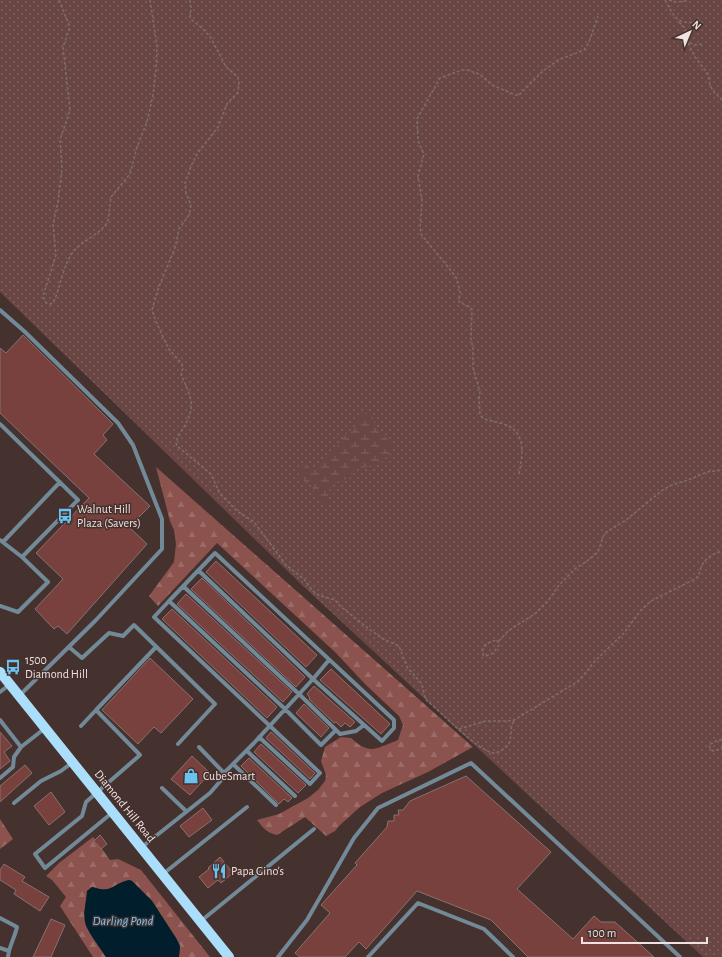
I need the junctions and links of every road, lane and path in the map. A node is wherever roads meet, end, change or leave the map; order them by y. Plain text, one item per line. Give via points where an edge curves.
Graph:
1 (60, 0) edge
2 (150, 0) edge
3 (190, 0) edge
4 (665, 0) edge
5 (669, 0) edge
6 (687, 1) edge
7 (598, 16) dead end
8 (678, 20) junction
9 (700, 20) dead end
10 (688, 43) junction
11 (702, 44) dead end
12 (722, 100) edge
13 (0, 310) edge
14 (0, 424) edge
15 (722, 470) edge
16 (519, 474) dead end
17 (60, 482) junction
18 (1, 541) edge
19 (722, 551) edge
20 (22, 557) junction
21 (199, 571) junction
22 (183, 586) junction
23 (169, 601) junction
24 (0, 606) edge
25 (499, 642) junction
26 (69, 647) junction
27 (156, 647) junction
28 (329, 660) junction
29 (0, 672) edge
30 (313, 679) junction
31 (10, 684) junction
32 (0, 692) edge
33 (300, 694) junction
34 (20, 696) junction
35 (285, 709) junction
36 (96, 710) junction
37 (0, 720) edge
38 (514, 720) junction
39 (364, 724) junction
40 (269, 725) junction
41 (81, 726) dead end
42 (46, 728) junction
43 (459, 729) junction
44 (336, 730) junction
45 (260, 737) junction
46 (722, 740) edge
47 (178, 744) dead end
48 (21, 747) junction
49 (199, 747) dead end
50 (722, 748) edge
51 (246, 751) junction
52 (73, 762) junction
53 (233, 764) junction
54 (224, 773) junction
55 (0, 778) edge
56 (162, 788) dead end
57 (97, 792) junction
58 (295, 796) dead end
59 (14, 803) dead end
60 (276, 805) dead end
61 (247, 807) dead end
62 (113, 812) junction
63 (186, 812) junction
64 (314, 829) dead end
65 (141, 848) junction
66 (162, 874) junction
67 (0, 918) edge
68 (200, 922) junction
69 (0, 948) edge
70 (9, 951) junction
71 (8, 957) edge
72 (229, 957) edge
73 (278, 957) edge
74 (368, 957) edge
75 (514, 957) edge
76 (680, 957) edge

1 - 2 path via 69,26 63,47 71,103 60,140 62,168 53,224 56,255 43,296 46,303 51,304 55,300 68,260 106,224 110,197 130,174 147,122 153,95 157,46
3 - 43 path via 190,17 210,38 226,67 238,77 239,84 238,92 225,108 218,127 192,164 185,183 191,205 189,215 179,229 175,248 152,310 168,348 182,364 181,374 192,406 191,415 176,443 184,453 211,474 220,494 237,511 254,522 286,565 304,579 313,591 335,600 369,629 399,646 406,667 422,684 427,701
4 - 8 path
5 - 6 path
7 - 16 path via 584,50 558,60 518,96 492,85 479,74 467,70 443,76 438,80 417,119 418,141 424,154 418,176 422,201 421,234 456,277 459,285 459,302 472,310 471,339 480,392 480,415 486,420 509,426 518,434 523,449
8 - 9 path via 685,23
8 - 10 path via 684,27
10 - 11 path
10 - 12 path via 708,74 713,91
13 - 26 lane via 118,423 133,445 162,520 162,549
14 - 17 lane
15 - 25 path via 707,472 664,489 626,520 605,533 598,552 576,568 536,613 508,631
17 - 18 lane
17 - 20 lane via 78,500
18 - 20 lane
19 - 38 path via 705,561 695,579 651,601 576,682
20 - 24 lane via 48,582 18,612
21 - 22 lane
21 - 28 lane via 215,553
21 - 30 lane
22 - 23 lane
22 - 33 lane
23 - 35 lane
23 - 40 lane via 154,617
25 - 25 path via 494,653 483,655 485,644 497,640
26 - 27 lane via 82,658 109,633 123,636 134,625
26 - 34 lane
27 - 36 lane
27 - 47 lane via 215,704
28 - 30 lane
28 - 39 lane via 394,720 394,728 382,741
29 - 31 main road, Diamond Hill Road
30 - 33 lane
30 - 39 lane
31 - 32 lane
31 - 34 main road, Diamond Hill Road
33 - 35 lane
33 - 44 lane
34 - 42 main road, Diamond Hill Road
35 - 40 lane
35 - 44 lane via 321,745
36 - 41 lane
36 - 57 lane via 140,755
37 - 48 lane
38 - 43 path via 486,721
38 - 43 path via 510,727 511,738 508,744 495,753 489,752
39 - 44 lane via 356,731 340,734
40 - 45 lane
40 - 45 lane via 320,773 310,784
42 - 48 lane
42 - 52 main road, Diamond Hill Road
45 - 51 lane
46 - 50 path via 710,745 714,751
48 - 55 lane via 14,757 13,767
49 - 54 lane
51 - 53 lane
51 - 58 lane
52 - 57 main road, Diamond Hill Road
52 - 59 lane via 41,781
53 - 54 lane
53 - 60 lane
54 - 63 lane via 223,778 210,793
56 - 63 lane
57 - 62 main road, Diamond Hill Road
57 - 62 lane via 86,802 82,816 35,854 45,868
61 - 66 lane
62 - 65 main road, Diamond Hill Road
63 - 65 lane
64 - 68 lane
65 - 66 main road, Diamond Hill Road
66 - 68 main road, Diamond Hill Road
67 - 70 lane via 17,927
68 - 72 main road, Diamond Hill Road
69 - 70 lane
70 - 71 lane
73 - 76 lane via 307,920 354,838 378,808 471,763
74 - 75 lane via 418,904 484,929

